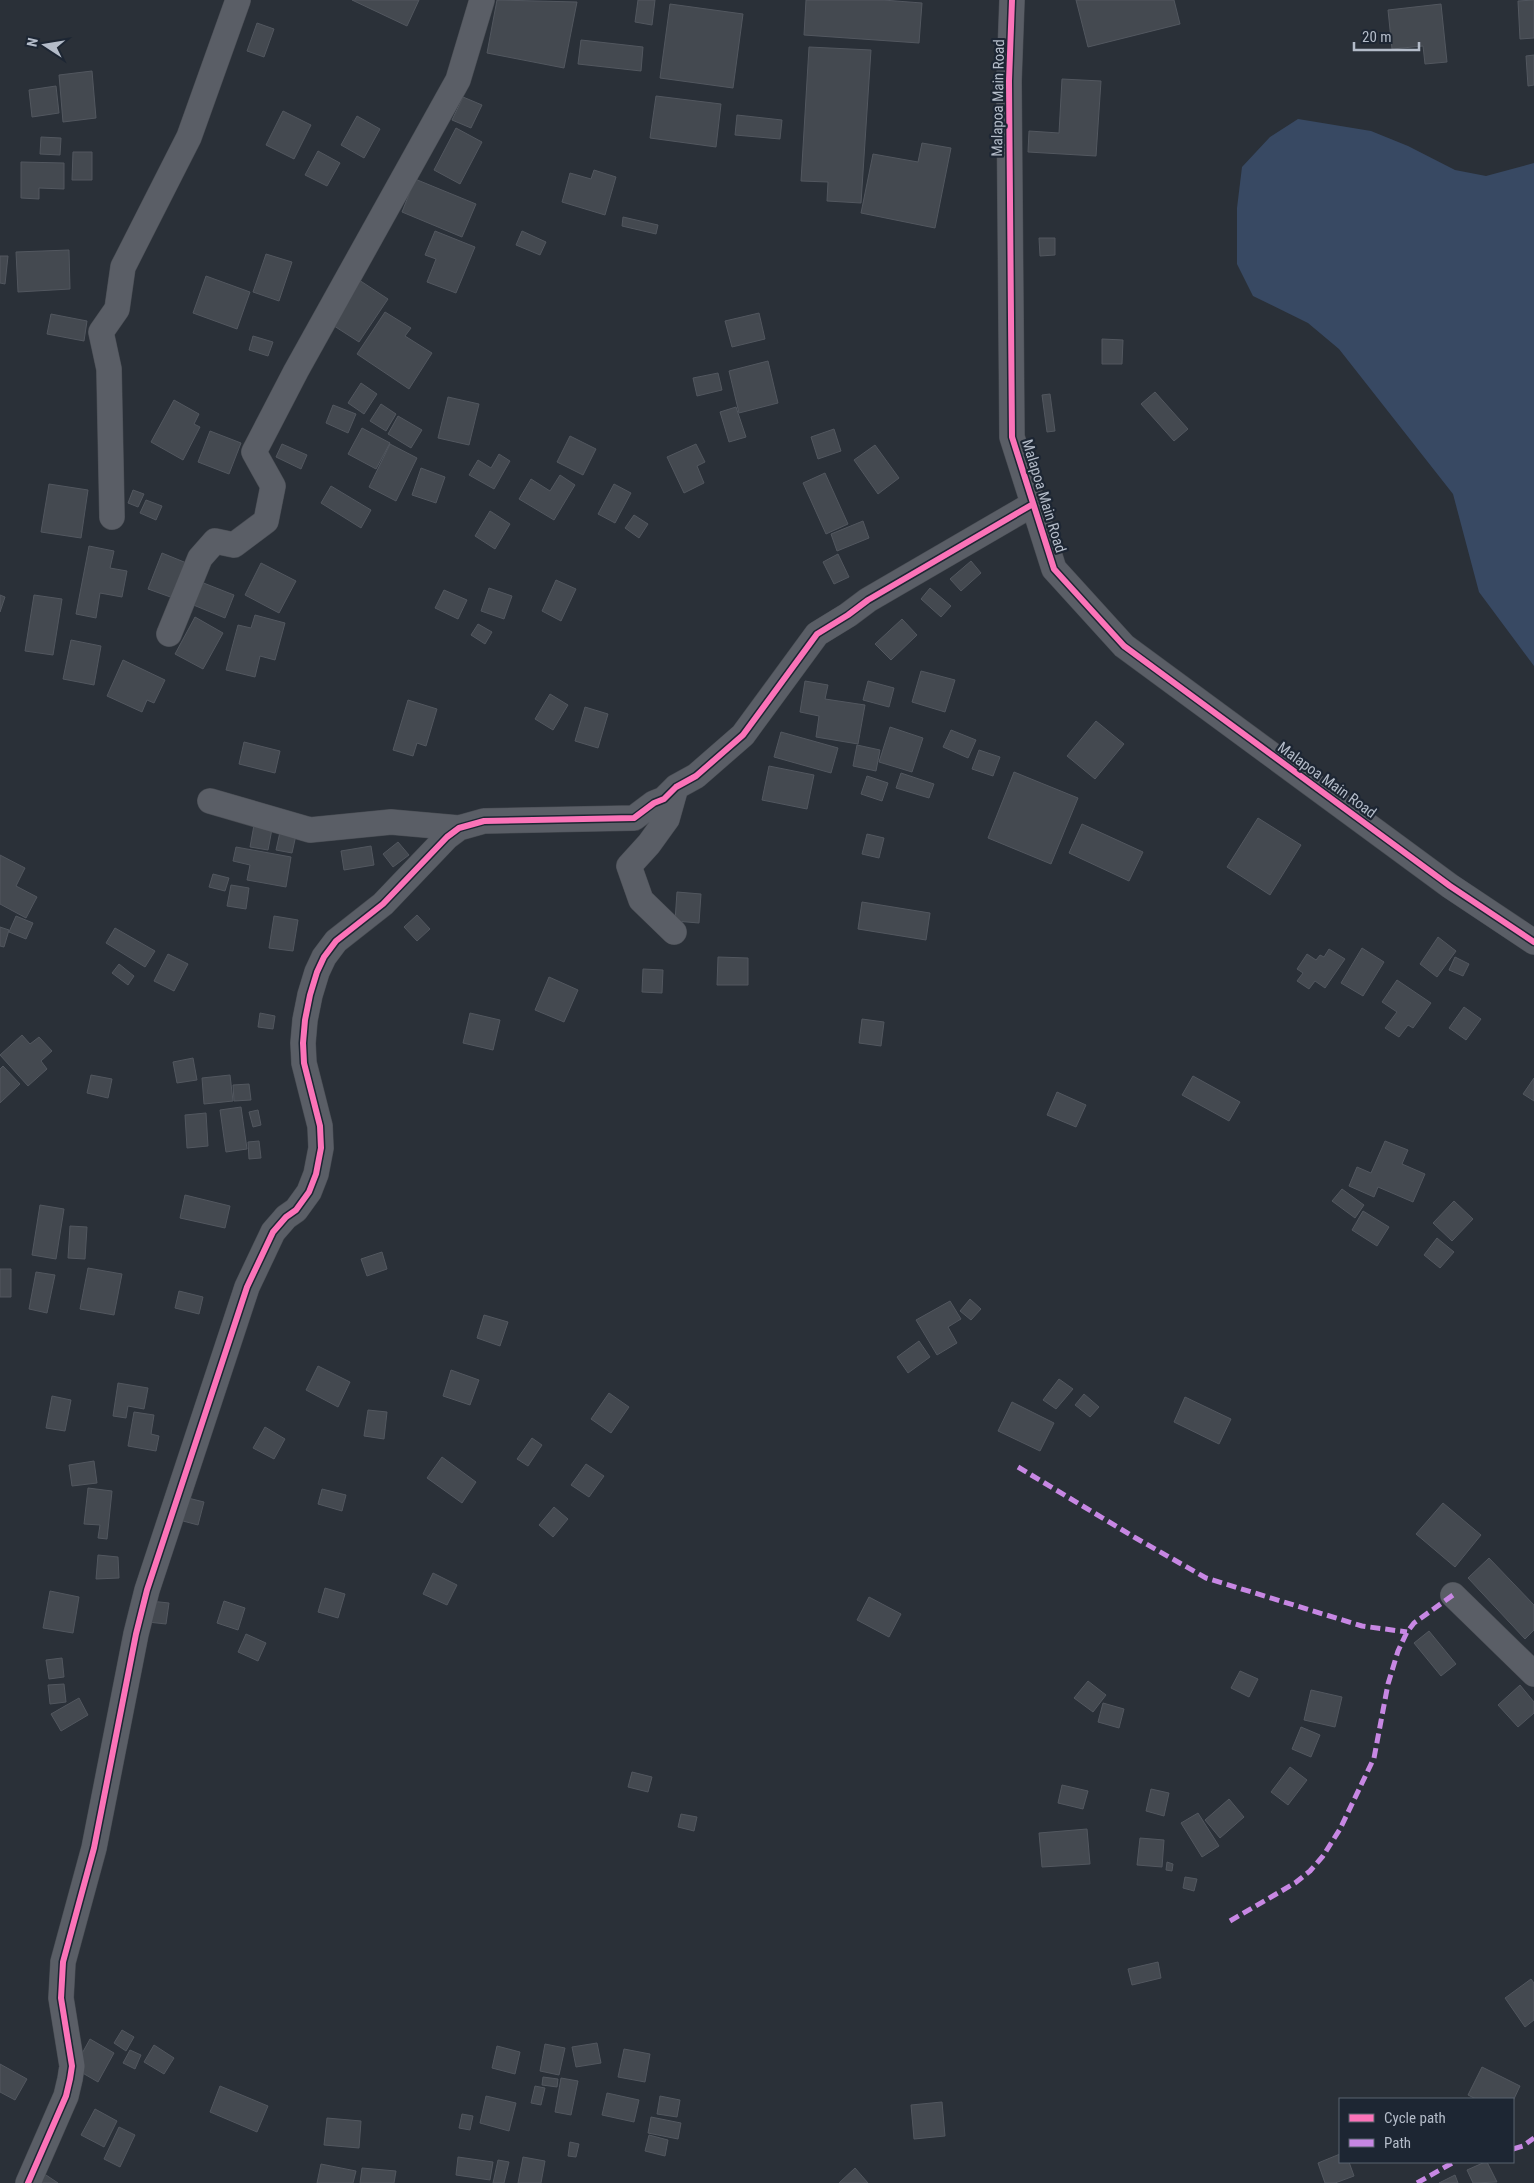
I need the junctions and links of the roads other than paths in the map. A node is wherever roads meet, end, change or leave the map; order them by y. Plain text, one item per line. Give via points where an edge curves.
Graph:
1 (238, 0) edge
2 (482, 0) edge
3 (1012, 0) edge
4 (1033, 504) junction
5 (112, 517) dead end
6 (169, 634) dead end
7 (676, 787) junction
8 (210, 801) dead end
9 (459, 828) junction
10 (674, 932) dead end
11 (1534, 942) edge
12 (1453, 1595) dead end
13 (1534, 1674) edge
14 (28, 2183) edge

1 - 5 street via 189,137 123,267 117,309 101,332 109,369
2 - 6 street via 458,80 254,452 273,486 266,521 234,545 215,541 200,558
3 - 4 street, Malapoa Main Road via 1009,81 1012,437
4 - 7 street via 868,600 817,634 743,735 696,776
4 - 11 street, Malapoa Main Road via 1054,569 1124,646 1450,886
7 - 9 street via 664,799 634,818 484,821
7 - 10 street via 667,818 629,866 641,900
8 - 9 street via 310,830 392,822
9 - 14 street via 383,904 336,941 317,972 304,1020 303,1043 304,1063 320,1126 321,1148 316,1174 309,1192 296,1210 286,1216 273,1232 247,1286 147,1590 94,1848 63,1962 61,1998 72,2066 70,2079 66,2096
12 - 13 street

